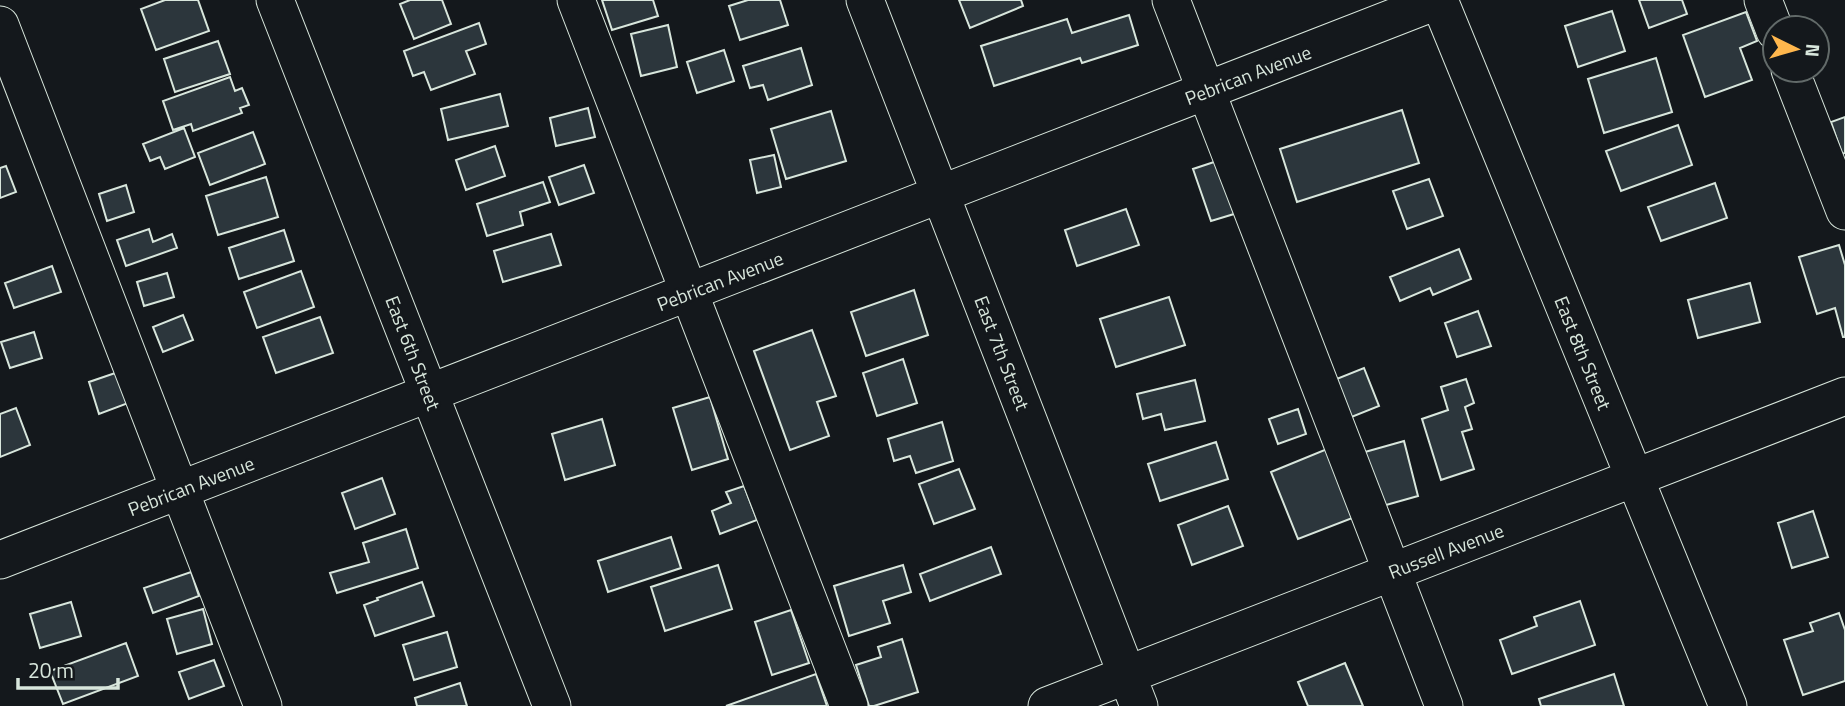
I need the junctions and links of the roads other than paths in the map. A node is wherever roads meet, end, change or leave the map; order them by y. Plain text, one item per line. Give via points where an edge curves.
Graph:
1 (275, 0) edge
2 (576, 0) edge
3 (865, 0) edge
4 (1171, 0) edge
5 (1439, 0) edge
6 (0, 25) edge
7 (1795, 84) edge
8 (1206, 91) junction
9 (941, 194) junction
10 (1845, 211) edge
11 (690, 293) junction
12 (429, 394) junction
13 (1845, 396) edge
14 (1634, 478) junction
15 (180, 490) junction
16 (0, 560) edge
17 (1392, 572) junction
18 (1133, 690) edge
19 (263, 706) edge
20 (552, 706) edge
21 (849, 706) edge
22 (1047, 706) edge
23 (1444, 706) edge
24 (1728, 706) edge

1 - 12 street, East 6th Street
2 - 11 street
3 - 9 street, East 7th Street
4 - 8 street
5 - 8 street, Pebrican Avenue
5 - 14 street, East 8th Street
6 - 15 street
7 - 10 street
8 - 9 street, Pebrican Avenue
8 - 17 street
9 - 11 street, Pebrican Avenue
9 - 18 street, East 7th Street
11 - 12 street, Pebrican Avenue
11 - 21 street
12 - 15 street, Pebrican Avenue
12 - 20 street, East 6th Street
13 - 14 street, Russell Avenue
14 - 17 street, Russell Avenue
14 - 24 street, East 8th Street
15 - 16 street, Pebrican Avenue
15 - 19 street
17 - 18 street, Russell Avenue
17 - 23 street
18 - 22 street, Russell Avenue

